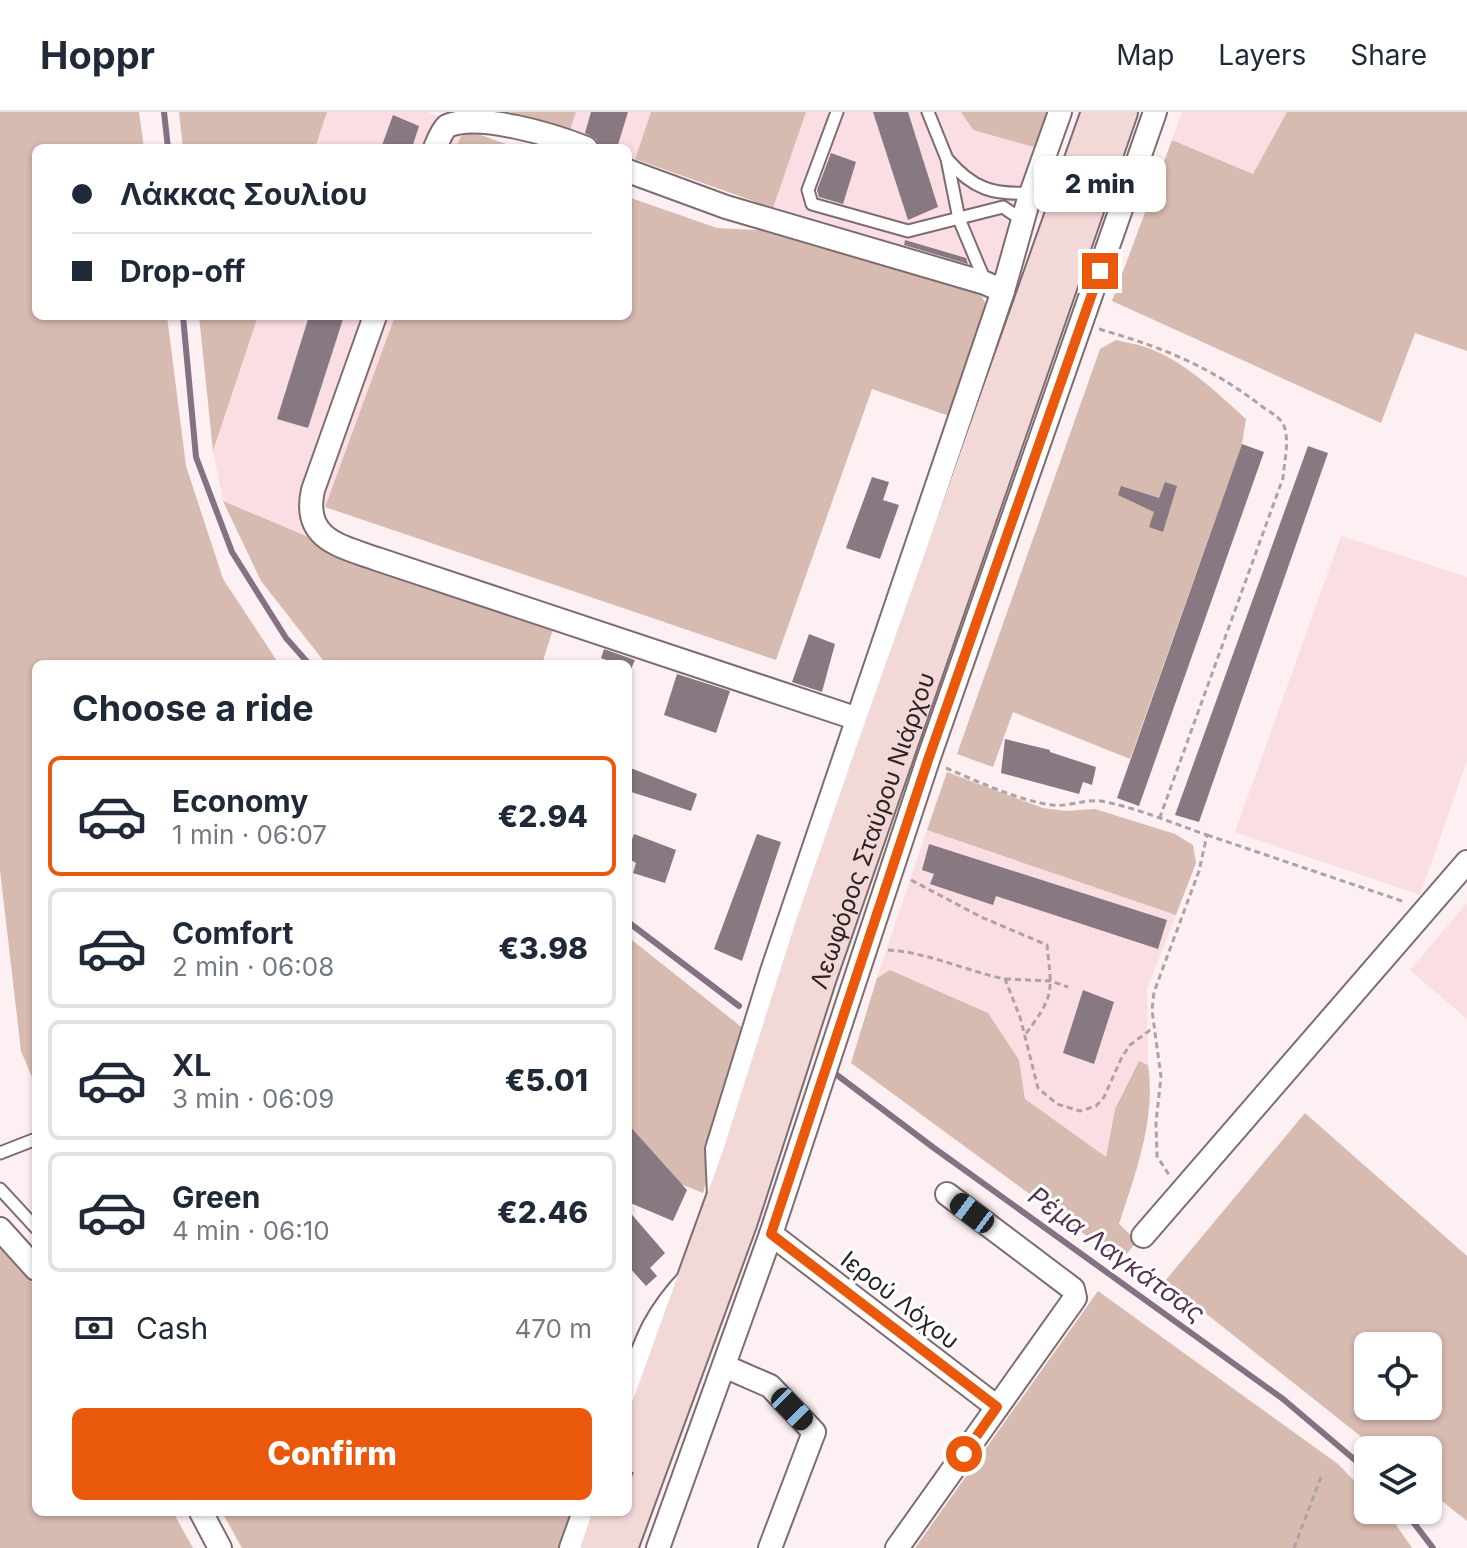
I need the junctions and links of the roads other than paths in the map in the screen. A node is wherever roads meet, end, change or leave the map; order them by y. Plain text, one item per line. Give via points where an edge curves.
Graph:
1 (837, 112) edge
2 (928, 112) edge
3 (1060, 112) edge
4 (1097, 112) edge
5 (1122, 112) edge
6 (1155, 112) edge
7 (437, 144) edge
8 (575, 144) edge
9 (947, 159) junction
10 (632, 173) edge
11 (1031, 193) junction
12 (959, 219) junction
13 (1022, 220) junction
14 (994, 287) junction
15 (374, 320) edge
16 (858, 719) junction
17 (1467, 862) edge
18 (32, 1141) edge
19 (0, 1153) edge
20 (0, 1189) edge
21 (947, 1194) dead end
22 (719, 1209) junction
23 (32, 1224) edge
24 (0, 1229) edge
25 (771, 1234) junction
26 (1143, 1236) dead end
27 (32, 1265) edge
28 (696, 1272) junction
29 (724, 1366) junction
30 (632, 1380) edge
31 (997, 1407) junction
32 (632, 1447) edge
33 (203, 1516) edge
34 (583, 1516) edge
35 (607, 1516) edge
36 (631, 1545) edge
37 (220, 1548) edge
38 (571, 1548) edge
39 (596, 1548) edge
40 (658, 1548) edge
41 (770, 1548) edge
42 (897, 1548) edge

1 - 12 lane via 808,190 812,204 908,231
2 - 9 lane
3 - 11 street
4 - 22 main road, Λεωφόρος Σταύρου Νιάρχου via 809,929
5 - 36 main road, Λεωφόρος Σταύρου Νιάρχου via 821,977
6 - 25 street via 928,760
7 - 8 street via 447,126 479,115
9 - 11 lane via 962,177 990,192
9 - 12 lane
10 - 14 street via 749,215
11 - 13 street
12 - 13 lane via 1003,207
12 - 14 lane
13 - 14 street via 1014,258
14 - 16 street
15 - 16 street via 313,490 311,517 324,536 377,559
16 - 22 street via 717,1149
17 - 26 street
18 - 19 lane
20 - 23 lane
21 - 31 street via 1073,1289 1075,1298
22 - 28 main road, Λεωφόρος Σταύρου Νιάρχου
24 - 27 street
25 - 29 street
25 - 31 street, Ιερού Λόχου
28 - 30 street via 651,1328
28 - 32 main road, Λεωφόρος Σταύρου Νιάρχου
29 - 40 street
29 - 41 street via 770,1386 814,1432
31 - 42 street
33 - 37 street
34 - 38 street
35 - 39 main road

